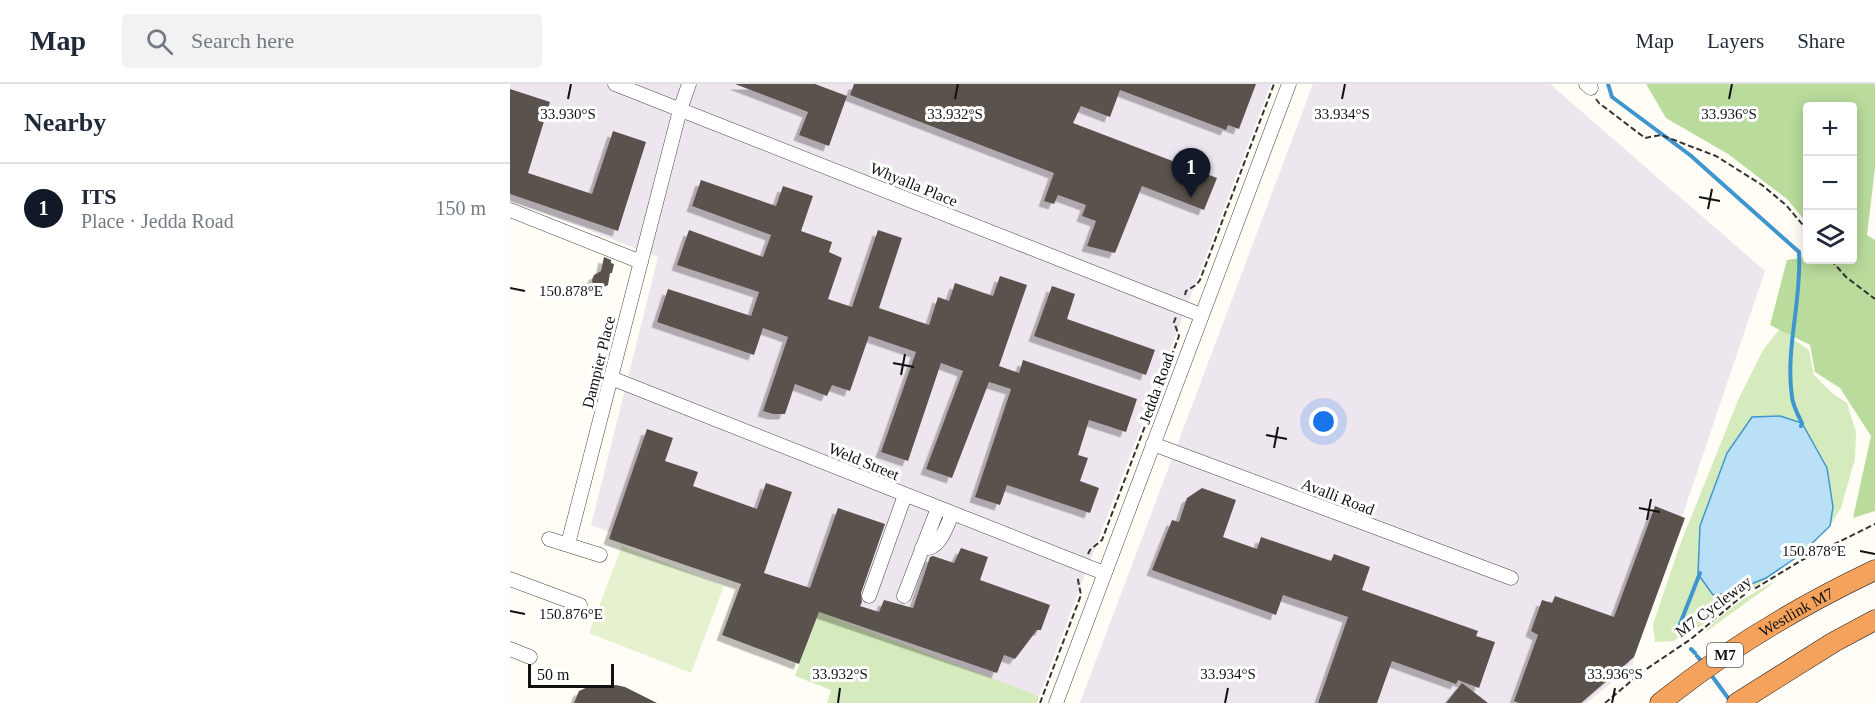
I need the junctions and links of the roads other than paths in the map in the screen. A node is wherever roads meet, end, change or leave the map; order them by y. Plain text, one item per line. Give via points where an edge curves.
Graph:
1 (615, 84) edge
2 (689, 84) edge
3 (1289, 84) edge
4 (680, 110) junction
5 (510, 210) edge
6 (641, 262) junction
7 (1201, 315) junction
8 (611, 378) junction
9 (1153, 444) junction
10 (905, 495) junction
11 (938, 508) junction
12 (952, 514) junction
13 (549, 539) dead end
14 (567, 544) junction
15 (922, 548) junction
16 (600, 555) dead end
17 (1875, 570) edge
18 (1104, 573) junction
19 (1510, 578) dead end
20 (510, 579) edge
21 (869, 596) dead end
22 (904, 596) dead end
23 (580, 605) dead end
24 (1875, 620) edge
25 (510, 649) edge
26 (530, 657) dead end
27 (1665, 699) edge
28 (1056, 703) edge
29 (1737, 703) edge

1 - 4 street, Whyalla Place
2 - 4 street, Dampier Place
3 - 7 street, Jedda Road
4 - 6 street, Dampier Place
4 - 7 street, Whyalla Place
5 - 6 street
6 - 8 street, Dampier Place
7 - 9 street, Jedda Road
8 - 10 street, Weld Street
8 - 14 street, Dampier Place
9 - 18 street, Jedda Road
9 - 19 street, Avalli Road
10 - 11 street, Weld Street
10 - 21 street
11 - 12 street, Weld Street
11 - 15 street
12 - 15 street via 935,546
12 - 18 street, Weld Street
13 - 14 street
14 - 16 street
15 - 22 street
17 - 27 highway, Westlink M7 / M7 via 1784,618
18 - 28 street, Jedda Road
20 - 23 street
24 - 29 highway
25 - 26 street

